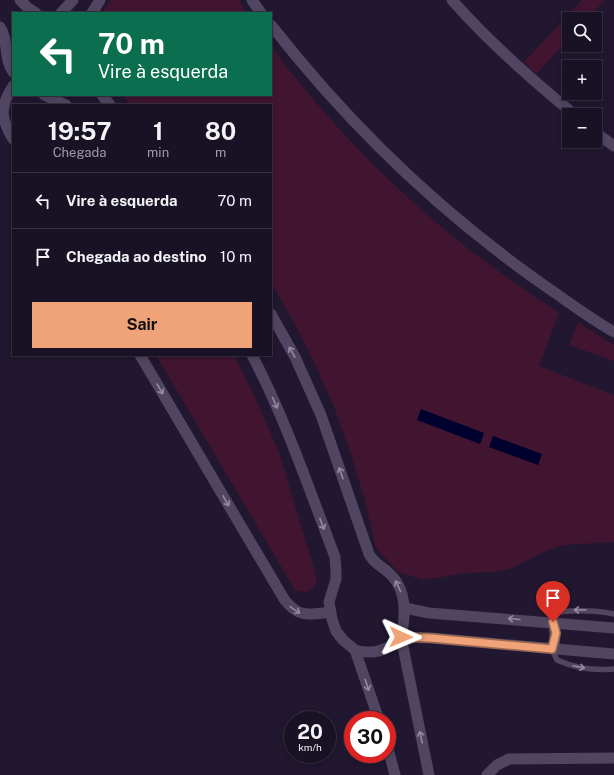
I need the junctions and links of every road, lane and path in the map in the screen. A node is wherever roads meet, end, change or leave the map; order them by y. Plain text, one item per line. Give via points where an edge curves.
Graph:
1 (20, 0) edge
2 (73, 0) edge
3 (100, 0) edge
4 (252, 0) edge
5 (452, 0) edge
6 (34, 12) edge
7 (62, 12) edge
8 (93, 12) edge
9 (260, 12) edge
10 (0, 26) edge
11 (272, 26) edge
12 (12, 30) edge
13 (6, 40) junction
14 (12, 71) edge
15 (12, 87) edge
16 (48, 96) edge
17 (103, 96) edge
18 (64, 104) edge
19 (109, 104) edge
20 (566, 108) edge
21 (12, 137) edge
22 (602, 137) edge
23 (614, 146) edge
24 (272, 316) edge
25 (614, 332) edge
26 (141, 356) edge
27 (253, 356) edge
28 (405, 608) junction
29 (330, 612) junction
30 (614, 614) edge
31 (553, 622) junction
32 (614, 628) edge
33 (401, 637) junction
34 (552, 649) junction
35 (355, 650) junction
36 (614, 654) edge
37 (614, 669) edge
38 (376, 711) edge
39 (614, 758) edge
40 (392, 763) edge
41 (395, 775) edge
42 (429, 775) edge
43 (487, 775) edge

1 - 6 street
2 - 7 street
3 - 8 street
4 - 9 street
5 - 20 street via 498,48
10 - 13 street
11 - 25 street via 351,120 405,173 462,223 521,269
12 - 13 street
13 - 14 street via 6,51
15 - 21 street via 3,97 0,110 2,120
16 - 18 street
17 - 19 street
22 - 23 street
28 -> 24 street via 399,585 369,554 321,415 295,357
26 -> 29 street via 284,599 291,608 301,614
27 -> 29 street via 289,434 335,558 336,572 329,602
31 -> 28 street
28 - 33 street
29 - 35 street via 336,631
30 -> 31 lane via 592,610 558,612
31 - 32 street
31 - 34 street via 556,633
33 - 34 street
33 - 35 street via 389,647 375,652
42 -> 33 street
34 - 36 street
34 -> 37 lane via 557,660 567,664 587,669
35 -> 38 street
39 - 43 street via 509,759 497,765
40 - 41 street

